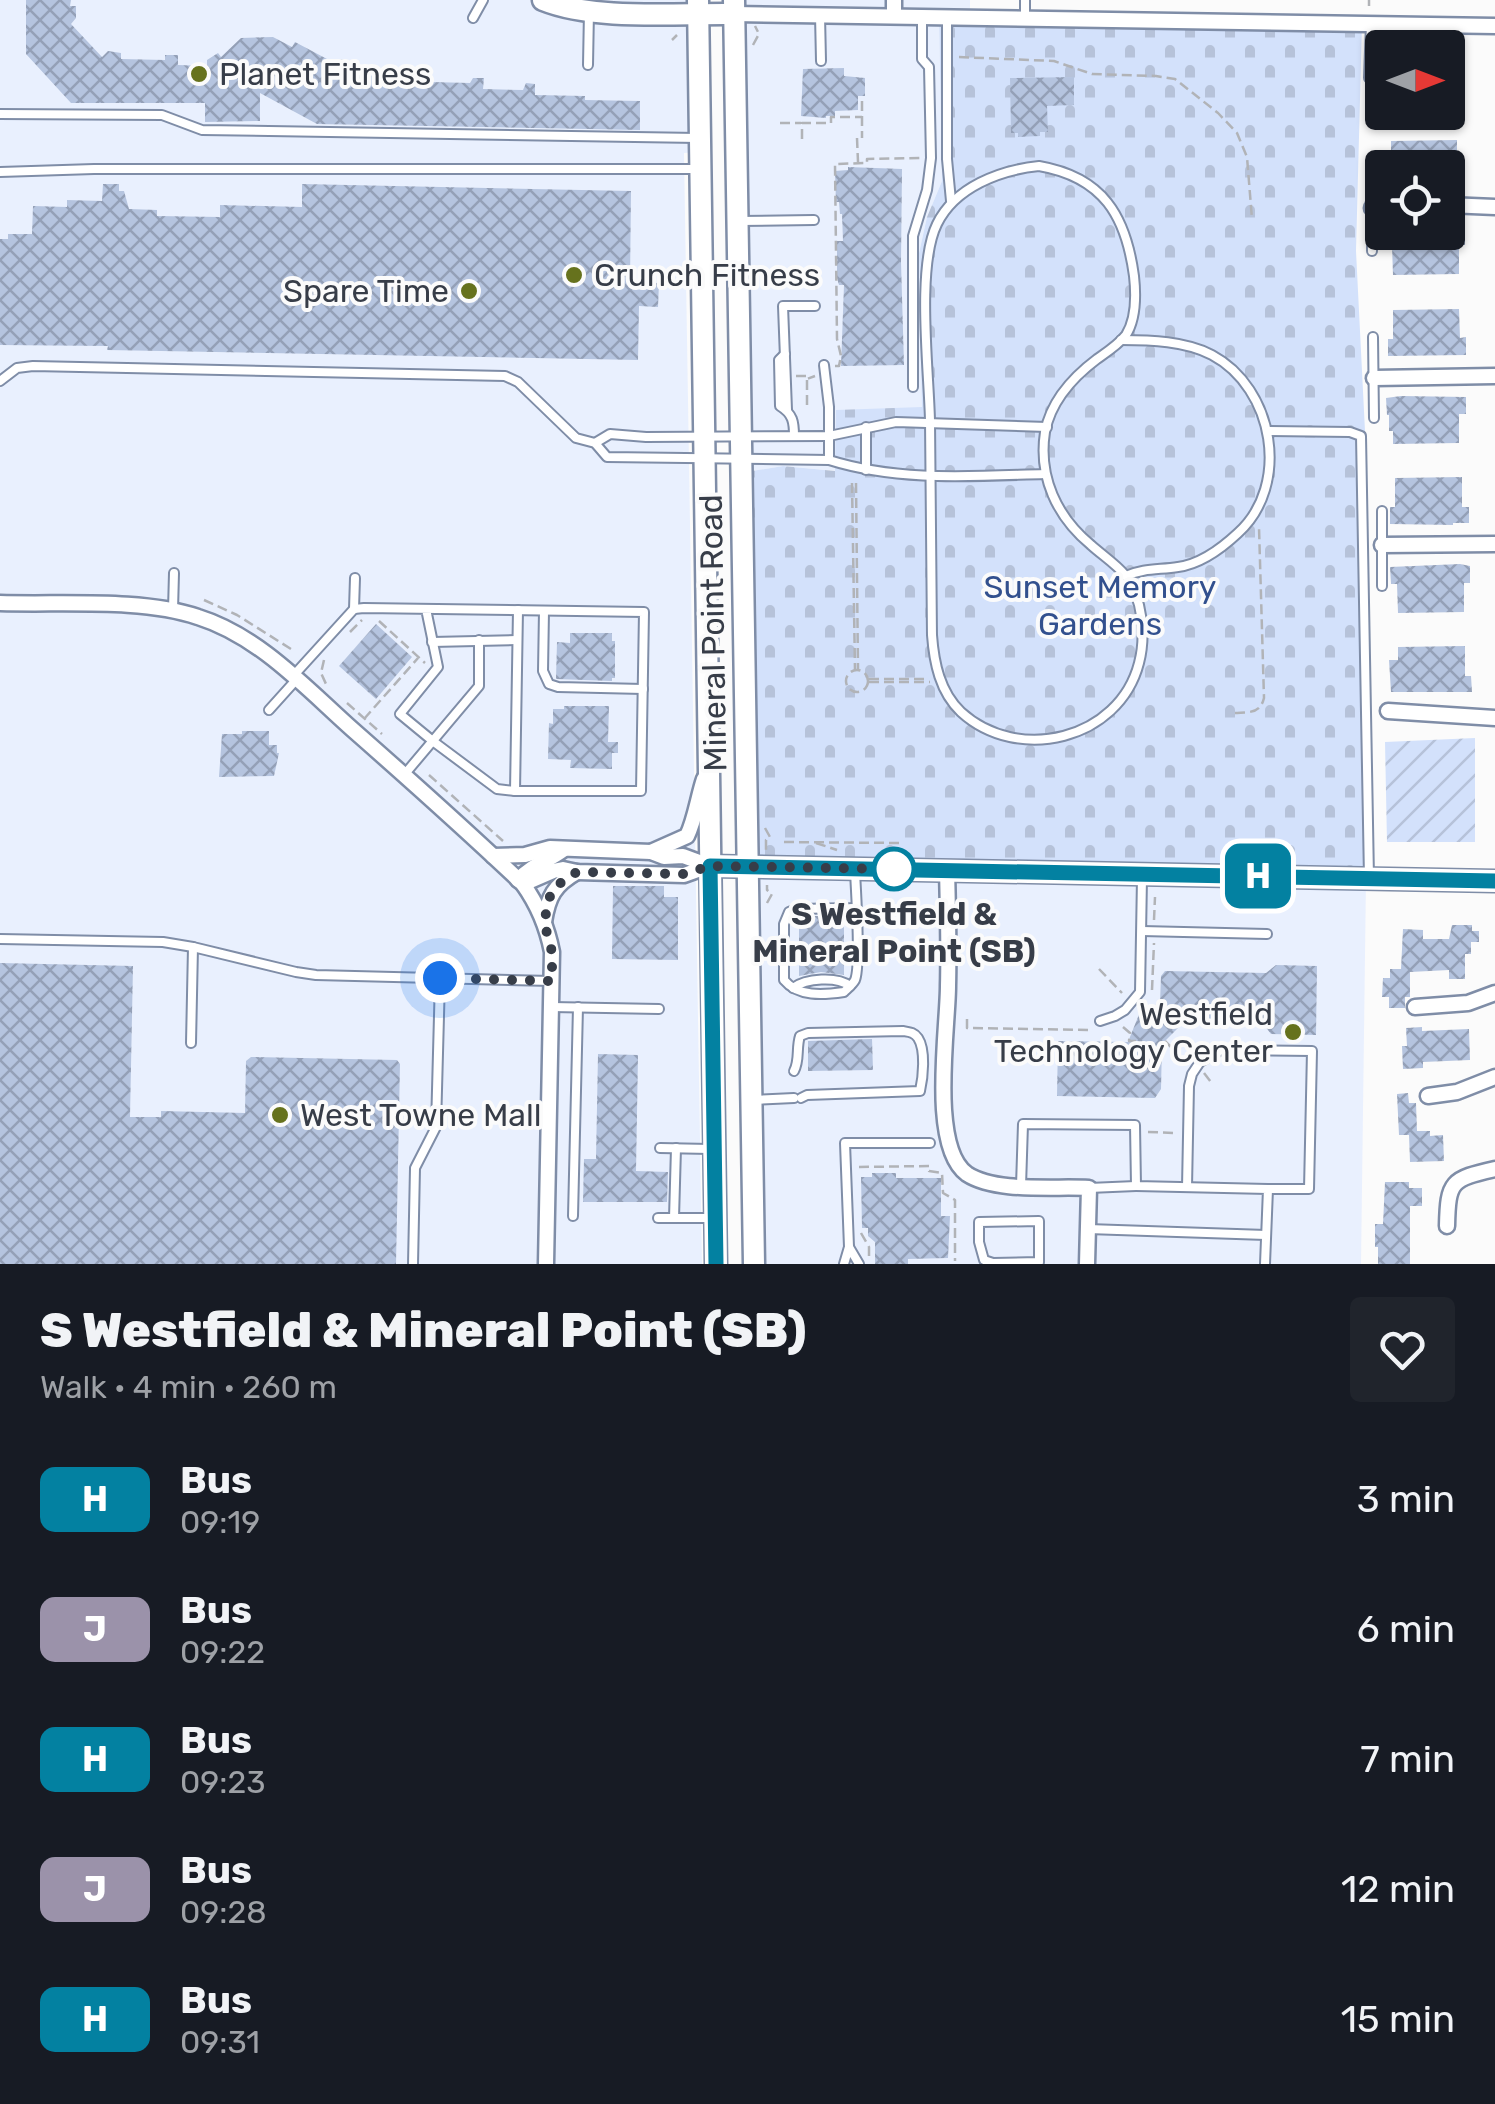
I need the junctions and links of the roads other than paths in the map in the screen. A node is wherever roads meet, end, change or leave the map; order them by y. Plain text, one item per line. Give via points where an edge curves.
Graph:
1 (483, 0) edge
2 (543, 0) edge
3 (1026, 0) edge
4 (698, 7) edge
5 (734, 7) edge
6 (794, 7) edge
7 (894, 8) edge
8 (589, 12) junction
9 (820, 14) junction
10 (922, 16) junction
11 (948, 16) junction
12 (1026, 17) junction
13 (473, 18) dead end
14 (1370, 24) junction
15 (1495, 26) edge
16 (1370, 30) edge
17 (820, 61) dead end
18 (588, 65) dead end
19 (0, 114) edge
20 (698, 138) junction
21 (699, 169) junction
22 (0, 172) edge
23 (951, 201) junction
24 (1465, 205) edge
25 (1495, 206) edge
26 (814, 220) dead end
27 (737, 221) junction
28 (815, 306) dead end
29 (1374, 336) dead end
30 (1121, 340) junction
31 (785, 354) junction
32 (824, 367) road end
33 (1495, 376) edge
34 (1374, 378) junction
35 (0, 380) edge
36 (913, 388) dead end
37 (787, 410) junction
38 (1374, 418) dead end
39 (930, 424) junction
40 (866, 427) junction
41 (1047, 427) junction
42 (1268, 432) junction
43 (703, 436) junction
44 (740, 436) junction
45 (794, 436) junction
46 (828, 436) junction
47 (595, 443) junction
48 (740, 458) junction
49 (704, 459) junction
50 (829, 460) junction
51 (866, 470) junction
52 (1046, 474) junction
53 (930, 476) junction
54 (1382, 512) dead end
55 (1495, 544) edge
56 (1382, 545) junction
57 (174, 573) dead end
58 (1126, 576) junction
59 (355, 578) dead end
60 (1382, 586) dead end
61 (0, 603) edge
62 (354, 609) junction
63 (426, 609) junction
64 (173, 610) junction
65 (518, 610) junction
66 (544, 611) junction
67 (478, 640) junction
68 (517, 640) junction
69 (432, 642) junction
70 (295, 678) junction
71 (643, 689) junction
72 (269, 710) dead end
73 (1388, 711) dead end
74 (1495, 718) edge
75 (434, 742) junction
76 (709, 766) junction
77 (404, 775) junction
78 (515, 791) junction
79 (563, 850) junction
80 (652, 852) junction
81 (493, 856) junction
82 (710, 866) junction
83 (748, 866) junction
84 (855, 868) junction
85 (948, 870) junction
86 (577, 872) junction
87 (1142, 874) junction
88 (1369, 878) junction
89 (1495, 880) edge
90 (520, 882) junction
91 (856, 908) junction
92 (544, 922) junction
93 (1142, 931) junction
94 (1267, 934) dead end
95 (0, 940) edge
96 (193, 947) junction
97 (440, 978) junction
98 (552, 981) junction
99 (1495, 993) edge
100 (552, 1007) junction
101 (578, 1007) junction
102 (1415, 1007) dead end
103 (659, 1008) dead end
104 (1100, 1021) dead end
105 (192, 1043) dead end
106 (794, 1071) dead end
107 (1495, 1077) edge
108 (1428, 1096) dead end
109 (751, 1100) junction
110 (930, 1143) dead end
111 (660, 1148) dead end
112 (676, 1148) junction
113 (714, 1148) junction
114 (1495, 1169) edge
115 (1020, 1186) junction
116 (1136, 1186) junction
117 (1187, 1187) junction
118 (1089, 1188) junction
119 (1268, 1190) junction
120 (574, 1216) dead end
121 (658, 1218) dead end
122 (674, 1218) junction
123 (1447, 1226) dead end
124 (715, 1228) junction
125 (1088, 1229) junction
126 (1266, 1235) junction
127 (849, 1247) junction
128 (993, 1263) edge
129 (413, 1264) edge
130 (546, 1264) edge
131 (702, 1264) edge
132 (716, 1264) edge
133 (754, 1264) edge
134 (844, 1264) edge
135 (859, 1264) edge
136 (1087, 1264) edge
137 (1265, 1264) edge

1 - 13 lane
2 - 8 main road
3 - 12 lane
4 - 5 main road
4 - 8 main road
4 - 20 main road, Mineral Point Road
5 - 6 street
5 - 27 main road, Mineral Point Road
6 - 9 street
7 - 9 street
7 - 10 street
8 - 18 lane
9 - 17 lane
10 - 11 street
10 - 36 lane via 931,158 913,236
11 - 12 street
11 - 23 lane
12 - 14 street
14 - 15 street
14 - 16 lane
19 - 20 lane via 162,114 202,130
20 - 21 main road, Mineral Point Road
21 - 22 lane
21 - 43 main road, Mineral Point Road
23 - 30 lane via 1020,168 1052,168 1084,182 1112,206 1130,248 1136,291
23 - 39 lane via 927,262
24 - 25 street
26 - 27 lane
27 - 44 main road, Mineral Point Road
28 - 31 lane via 783,306
29 - 34 lane
30 - 41 lane via 1066,388
30 - 42 lane via 1212,354 1258,403
31 - 37 lane
31 - 37 lane via 779,360 780,406
32 - 46 lane
33 - 34 street
34 - 38 lane
35 - 47 lane via 33,366 504,376 576,438
37 - 45 lane
39 - 40 lane
39 - 41 lane
39 - 53 lane
40 - 46 lane
40 - 51 lane
41 - 52 lane
42 - 58 lane via 1267,479 1241,531 1200,560
42 - 88 lane via 1360,436
43 - 44 lane
43 - 47 lane via 610,434
43 - 49 main road, Mineral Point Road
44 - 45 lane
44 - 48 main road, Mineral Point Road
45 - 46 lane
46 - 50 lane
47 - 49 lane via 608,457
48 - 49 lane
48 - 50 lane
48 - 83 main road, Mineral Point Road
49 - 76 main road, Mineral Point Road
50 - 51 lane
51 - 53 lane
52 - 53 lane
52 - 58 lane via 1063,516
53 - 58 lane via 934,661 960,711 990,730 1052,740 1090,726 1121,700 1142,642 1137,599
54 - 56 lane
55 - 56 street
56 - 60 lane
57 - 64 lane
59 - 62 lane
61 - 64 street
62 - 63 lane
62 - 70 lane
63 - 65 lane
63 - 69 lane
64 - 70 street via 234,632
65 - 66 lane
65 - 68 lane
66 - 71 lane via 543,672 549,684
66 - 71 lane via 644,612
67 - 68 lane
67 - 69 lane
67 - 75 lane via 479,686
68 - 78 lane
69 - 75 lane via 438,667 400,714
70 - 72 lane
70 - 77 street
71 - 78 lane via 641,792
73 - 74 street
75 - 77 lane
75 - 78 lane via 497,789
76 - 80 street via 687,836
76 - 82 main road, Mineral Point Road
77 - 81 street
79 - 80 street
79 - 81 street
79 - 90 street via 532,866
80 - 82 street
81 - 90 street
82 - 83 main road
82 - 86 street via 684,874
82 - 113 main road, Mineral Point Road
83 - 84 main road
83 - 109 main road, Mineral Point Road
84 - 85 main road
84 - 91 lane
85 - 87 main road
85 - 115 street via 946,1129 966,1173
86 - 90 street via 564,868
86 - 92 street via 551,892
87 - 88 main road
87 - 93 lane
88 - 89 main road
90 - 92 street
91 - 91 lane via 856,978 850,986 844,992 803,993 787,985 789,912
92 - 98 street
93 - 94 lane
93 - 104 lane via 1140,992 1125,1010
95 - 96 lane
96 - 97 lane via 316,975
96 - 105 lane
97 - 98 lane
97 - 129 lane via 436,1127 416,1162
98 - 100 street
99 - 102 street via 1468,1003
100 - 101 lane
100 - 130 street
101 - 103 lane
101 - 120 lane
106 - 109 lane via 797,1044 808,1033 903,1031 919,1039 922,1052 920,1091
107 - 108 street
109 - 133 main road, Mineral Point Road
110 - 127 lane via 846,1144
111 - 112 lane
112 - 113 lane
112 - 122 lane
113 - 124 main road, Mineral Point Road
114 - 123 street via 1452,1187
115 - 116 lane via 1022,1124 1135,1125
115 - 118 street
116 - 117 lane
116 - 118 lane
117 - 119 lane
117 - 119 lane via 1190,1086 1200,1062 1220,1050 1312,1051 1309,1190
118 - 125 street
119 - 126 lane
121 - 122 lane
122 - 124 lane
124 - 131 street
124 - 132 main road, Mineral Point Road
125 - 126 lane
125 - 136 street
126 - 137 lane
127 - 134 lane
127 - 135 lane
128 - 128 lane via 1040,1262 1038,1221 980,1222 981,1253

